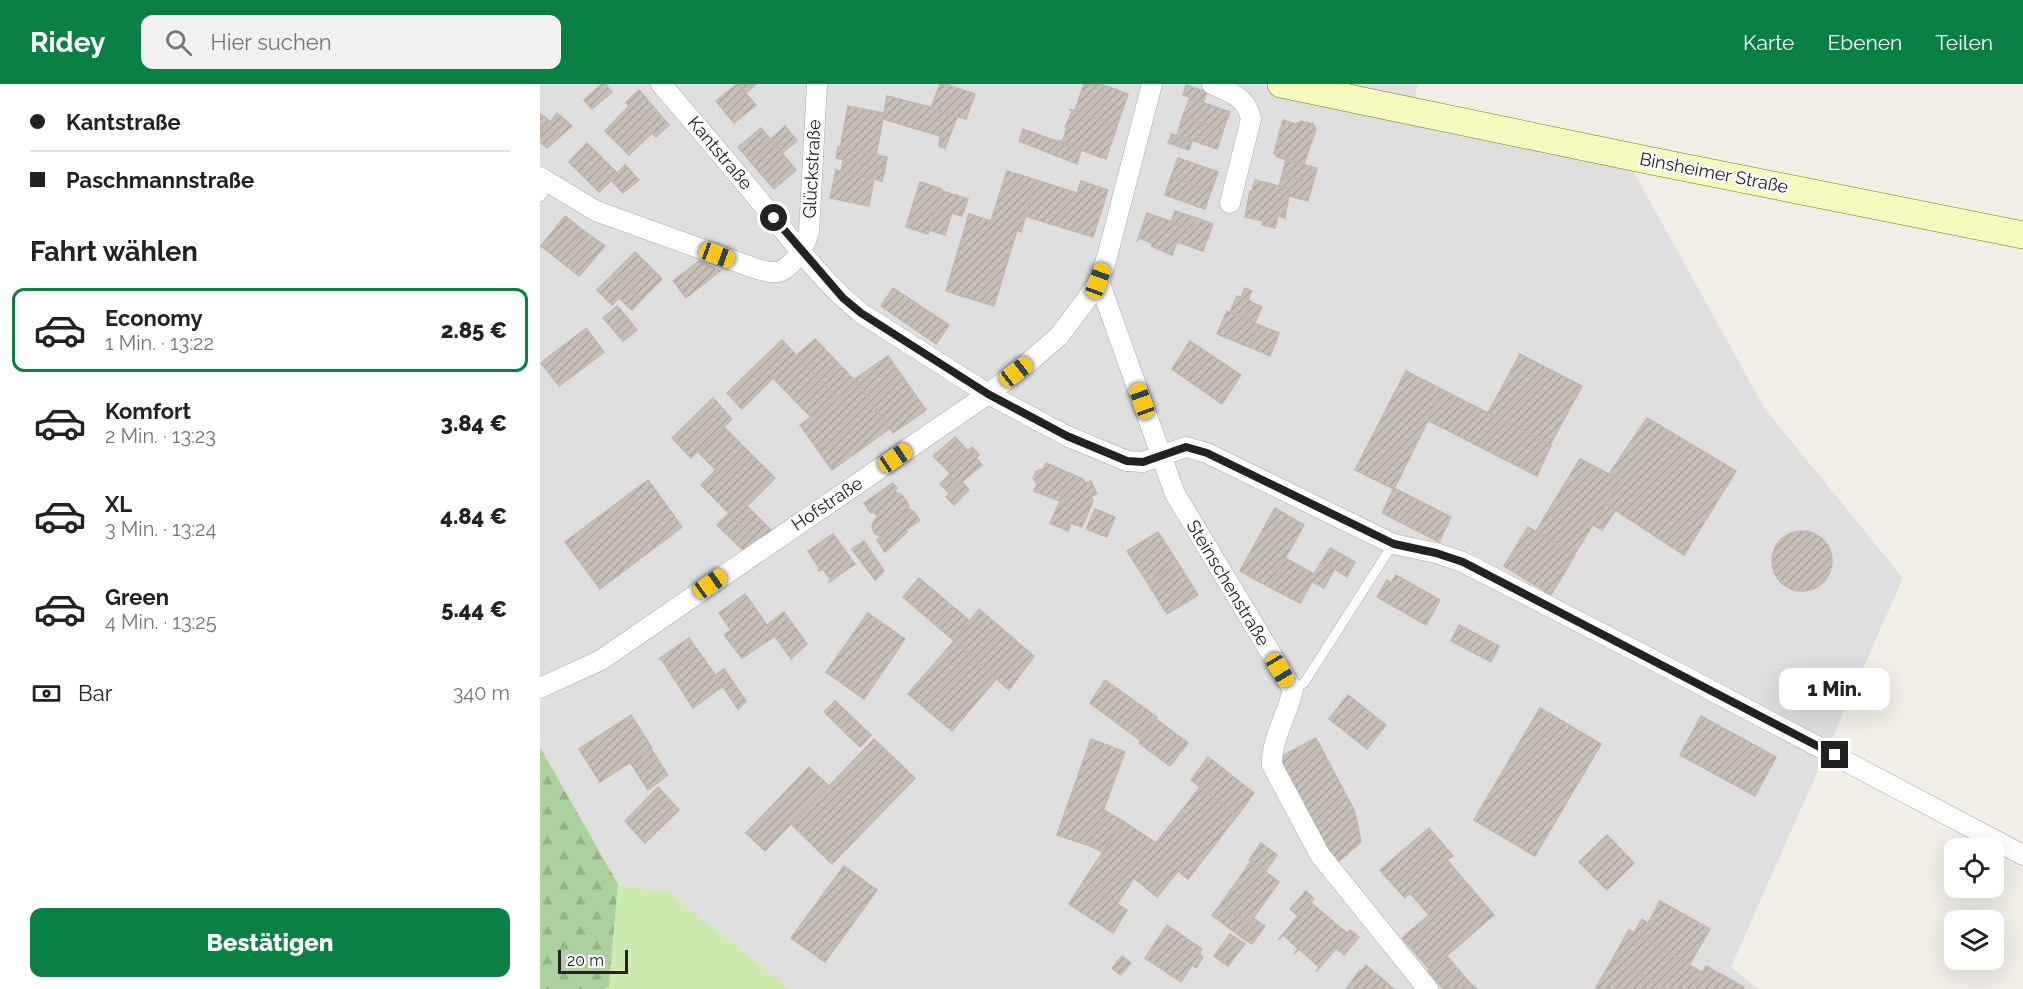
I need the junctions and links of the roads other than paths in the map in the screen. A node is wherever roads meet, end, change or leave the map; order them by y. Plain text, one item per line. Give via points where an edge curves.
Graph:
1 (661, 84) edge
2 (817, 84) edge
3 (1152, 84) edge
4 (1212, 84) edge
5 (1281, 84) edge
6 (543, 186) edge
7 (1230, 203) dead end
8 (2023, 235) edge
9 (800, 251) junction
10 (1098, 281) junction
11 (988, 394) junction
12 (1160, 456) junction
13 (1394, 544) junction
14 (540, 688) edge
15 (1293, 690) junction
16 (2023, 855) edge
17 (1428, 989) edge

1 - 9 street, Kantstraße
2 - 9 street, Glückstraße via 808,232
3 - 10 street, Hofstraße
4 - 7 street via 1248,106 1251,119
5 - 8 main road, Binsheimer Straße
6 - 9 street via 596,211 757,270 780,271
9 - 11 street, Kantstraße via 861,313
10 - 11 street, Hofstraße via 1059,336
10 - 12 street, Steinschenstraße
11 - 12 street via 1067,436 1127,461 1143,462
11 - 14 street, Hofstraße via 601,660
12 - 13 street via 1186,447 1207,453
12 - 15 street, Steinschenstraße via 1175,494
13 - 15 lane via 1304,683
13 - 16 street via 1463,562
15 - 17 street via 1272,751 1272,765 1320,855

